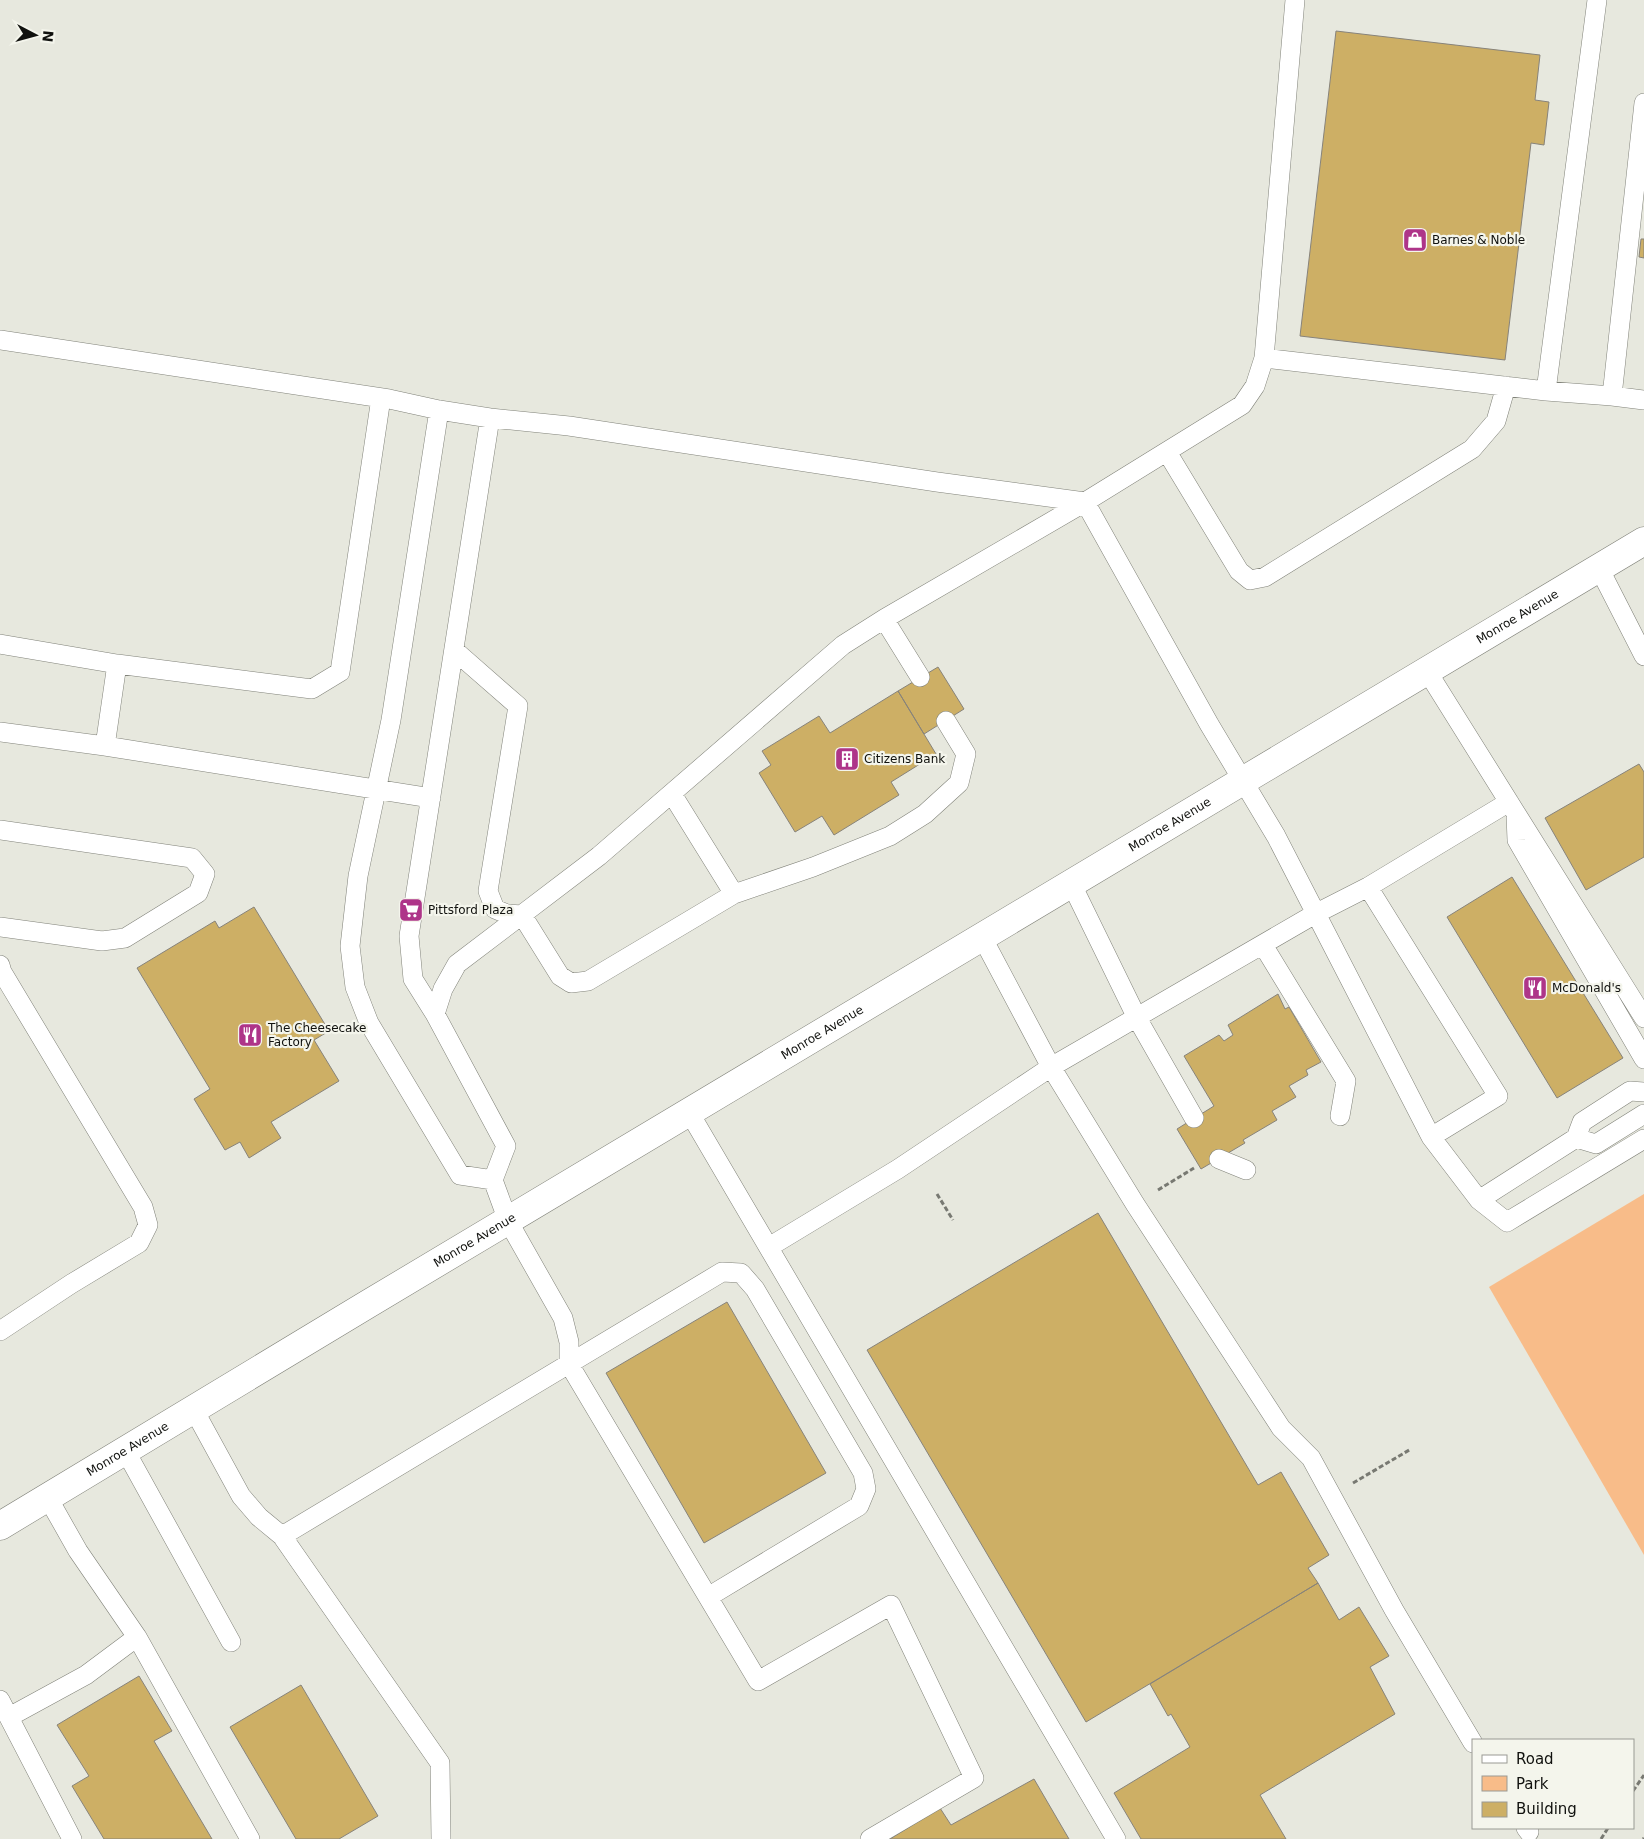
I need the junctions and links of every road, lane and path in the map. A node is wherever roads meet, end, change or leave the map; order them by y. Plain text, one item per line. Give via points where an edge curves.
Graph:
1 (1295, 0) edge
2 (1593, 0) edge
3 (1644, 103) edge
4 (0, 340) edge
5 (1264, 358) junction
6 (1506, 386) junction
7 (1546, 391) junction
8 (1612, 396) junction
9 (381, 398) junction
10 (1644, 400) edge
11 (439, 410) junction
12 (490, 418) junction
13 (1167, 452) junction
14 (1085, 502) junction
15 (1644, 541) edge
16 (1599, 568) junction
17 (884, 619) junction
18 (0, 644) edge
19 (454, 650) junction
20 (1644, 656) edge
21 (117, 664) junction
22 (1427, 672) junction
23 (920, 678) dead end
24 (946, 721) dead end
25 (0, 732) edge
26 (105, 746) junction
27 (1243, 780) junction
28 (376, 790) junction
29 (672, 794) junction
30 (430, 798) junction
31 (1513, 808) junction
32 (0, 830) edge
33 (1071, 883) junction
34 (1368, 887) junction
35 (734, 894) junction
36 (1315, 914) junction
37 (522, 915) junction
38 (0, 927) edge
39 (982, 937) junction
40 (1263, 945) junction
41 (0, 965) edge
42 (435, 1014) junction
43 (1137, 1018) junction
44 (1644, 1018) edge
45 (1644, 1059) edge
46 (1051, 1067) junction
47 (1644, 1092) edge
48 (689, 1112) junction
49 (1644, 1114) edge
50 (1340, 1116) dead end
51 (1194, 1118) dead end
52 (1431, 1137) junction
53 (1576, 1138) junction
54 (1644, 1139) edge
55 (1219, 1159) dead end
56 (1194, 1168) dead end
57 (1246, 1170) dead end
58 (493, 1180) junction
59 (937, 1194) dead end
60 (1479, 1200) junction
61 (1135, 1204) junction
62 (953, 1220) dead end
63 (508, 1221) junction
64 (769, 1247) junction
65 (0, 1331) edge
66 (569, 1364) junction
67 (194, 1410) junction
68 (1411, 1449) dead end
69 (125, 1450) junction
70 (1348, 1485) dead end
71 (48, 1498) junction
72 (0, 1526) edge
73 (282, 1536) junction
74 (708, 1597) junction
75 (136, 1637) junction
76 (231, 1642) dead end
77 (0, 1700) edge
78 (9, 1717) junction
79 (1472, 1741) edge
80 (1644, 1774) edge
81 (1634, 1789) edge
82 (72, 1839) edge
83 (250, 1839) edge
84 (441, 1839) edge
85 (870, 1839) edge
86 (1116, 1839) edge

1 - 5 lane
2 - 7 lane
3 - 8 lane
4 - 9 lane
5 - 6 lane
5 - 13 lane via 1255,386 1242,405
6 - 7 lane
6 - 13 lane via 1496,421 1472,449 1265,577 1250,580 1239,571
7 - 8 lane
8 - 10 lane
9 - 11 lane
9 - 21 lane via 340,672 312,689
11 - 12 lane
11 - 28 lane via 391,720
12 - 14 lane via 569,426
12 - 19 lane
13 - 14 lane
14 - 17 lane
14 - 27 lane
15 - 16 main road, Monroe Avenue
16 - 20 lane
16 - 22 main road, Monroe Avenue
17 - 23 lane
17 - 29 lane via 843,645
18 - 21 lane
19 - 30 lane
19 - 37 lane via 518,706 488,891 495,908 507,914
21 - 26 lane
22 - 27 main road, Monroe Avenue
22 - 31 lane
24 - 35 lane via 966,754 959,783 926,814 890,836
25 - 26 lane
26 - 28 lane
27 - 33 main road, Monroe Avenue
27 - 36 lane via 1276,836
28 - 30 lane
28 - 58 lane via 358,876 350,946 355,987 369,1023 460,1175
29 - 35 lane
29 - 37 lane
30 - 42 lane via 409,936 413,980
31 - 34 lane
31 - 44 lane
31 - 45 lane via 1517,840
32 - 38 lane via 192,858 205,874 198,893 125,938 102,941
33 - 39 main road, Monroe Avenue
33 - 43 lane
34 - 36 lane
34 - 52 lane via 1498,1096
35 - 37 lane via 588,980 571,983 560,976
36 - 40 lane
36 - 52 lane
37 - 42 lane via 458,964 442,989
39 - 46 lane
39 - 48 main road, Monroe Avenue
40 - 43 lane
40 - 50 lane via 1346,1081
41 - 65 lane via 143,1207 148,1225 139,1243
42 - 58 lane via 506,1146
43 - 46 lane
43 - 51 lane
46 - 61 lane
46 - 64 lane via 898,1169
47 - 53 lane via 1630,1091 1582,1122
48 - 63 main road, Monroe Avenue
48 - 64 lane
49 - 53 lane via 1596,1144
52 - 60 lane
53 - 60 lane
54 - 60 lane via 1508,1222
55 - 57 lane
56 - 61 path
58 - 63 lane
59 - 62 path
61 - 79 lane via 1281,1428 1311,1458 1394,1610
63 - 66 lane via 563,1318
63 - 67 main road, Monroe Avenue
64 - 86 lane
66 - 73 lane
66 - 74 lane
66 - 74 lane via 722,1272 741,1273 755,1289 863,1473 866,1489 859,1506
67 - 69 main road, Monroe Avenue
67 - 73 lane via 241,1496
68 - 70 path
69 - 71 main road, Monroe Avenue
69 - 76 lane
71 - 72 main road, Monroe Avenue
71 - 75 lane via 78,1551
73 - 84 lane via 440,1763
74 - 85 lane via 758,1681 891,1605 974,1778
75 - 78 lane via 86,1675
75 - 83 lane
77 - 78 lane
78 - 82 lane
80 - 81 path

